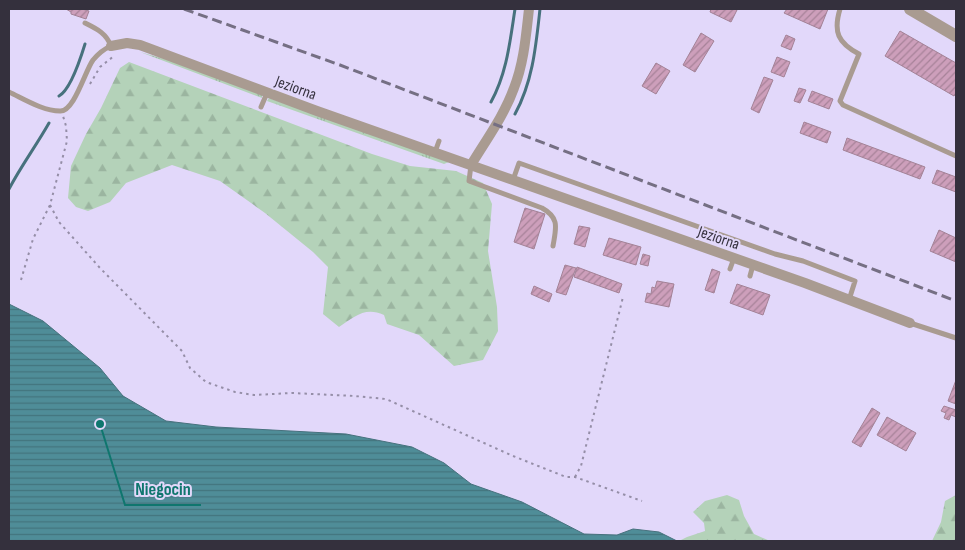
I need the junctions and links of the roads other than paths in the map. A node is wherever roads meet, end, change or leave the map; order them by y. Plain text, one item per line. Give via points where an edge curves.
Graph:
1 (529, 9) edge
2 (840, 9) edge
3 (910, 9) edge
4 (85, 23) dead end
5 (956, 36) edge
6 (111, 46) junction
7 (9, 92) edge
8 (267, 92) junction
9 (261, 108) dead end
10 (439, 141) dead end
11 (435, 153) junction
12 (956, 156) edge
13 (471, 165) junction
14 (512, 180) junction
15 (553, 246) dead end
16 (734, 258) junction
17 (754, 265) junction
18 (730, 270) dead end
19 (750, 276) dead end
20 (849, 300) junction
21 (910, 323) joint
22 (956, 338) edge

1 - 13 street via 522,62 514,88
2 - 12 lane via 836,28 840,39 847,48 859,54 840,101 843,105
3 - 5 street
4 - 6 lane via 104,34
6 - 7 lane via 92,61 73,101 62,112 49,110
6 - 8 street, Jeziorna via 140,44
8 - 9 lane
8 - 11 street, Jeziorna
10 - 11 lane
11 - 13 street, Jeziorna
13 - 14 street, Jeziorna
13 - 15 lane via 469,181 542,208 552,216 556,228
14 - 16 street, Jeziorna
14 - 20 lane via 519,163 775,254 803,261 855,281
16 - 17 street, Jeziorna
16 - 18 lane
17 - 19 lane
17 - 20 street, Jeziorna
20 - 21 street, Jeziorna
21 - 22 lane, Jeziorna

